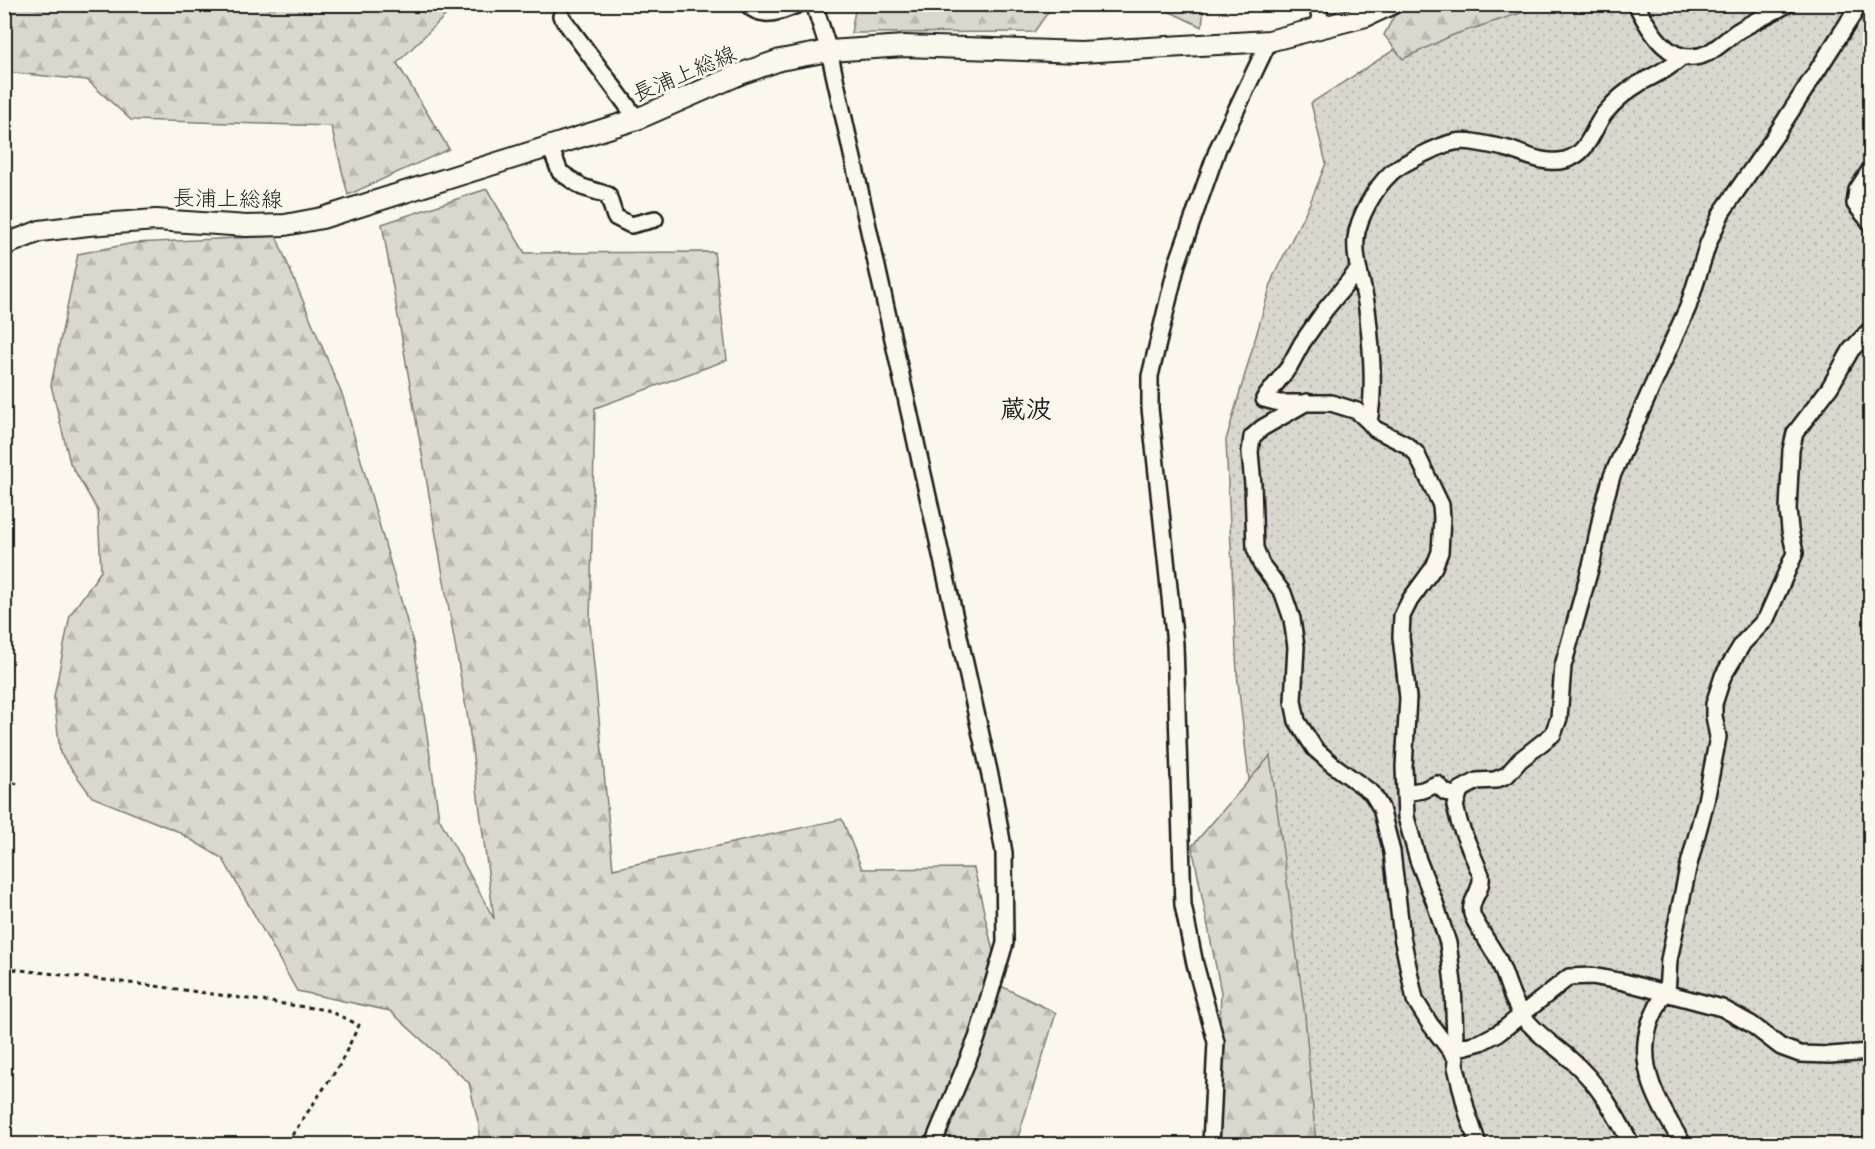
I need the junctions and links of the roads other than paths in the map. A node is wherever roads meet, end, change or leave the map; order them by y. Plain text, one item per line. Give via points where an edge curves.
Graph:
1 (799, 4) edge
2 (814, 4) edge
3 (1318, 4) edge
4 (1392, 4) edge
5 (1636, 4) edge
6 (1788, 4) edge
7 (1860, 4) edge
8 (748, 5) edge
9 (561, 16) dead end
10 (1321, 28) junction
11 (1269, 41) junction
12 (829, 51) junction
13 (1682, 57) junction
14 (637, 119) junction
15 (550, 147) junction
16 (1870, 170) edge
17 (655, 219) dead end
18 (1870, 222) edge
19 (4, 245) edge
20 (1358, 270) junction
21 (1870, 330) edge
22 (1307, 402) junction
23 (1369, 422) junction
24 (1405, 793) junction
25 (1458, 797) junction
26 (1665, 994) junction
27 (1521, 1015) junction
28 (1870, 1052) edge
29 (1455, 1053) junction
30 (933, 1144) edge
31 (1211, 1144) edge
32 (1478, 1144) edge
33 (1631, 1144) edge
34 (1683, 1144) edge

1 - 8 street via 767,13 754,12
2 - 12 street
3 - 10 street
4 - 10 main road, 長浦上総線 via 1366,16
5 - 13 street via 1665,47
6 - 13 street via 1739,30 1707,53
7 - 25 street via 1722,212 1708,244 1688,307 1612,476 1563,666 1559,718 1553,734 1520,760 1508,775 1477,781 1460,790
9 - 14 street
10 - 11 main road, 長浦上総線
11 - 12 main road, 長浦上総線 via 1081,52 903,46
11 - 31 street via 1218,148 1177,264 1150,376 1175,644 1183,905 1216,1042
12 - 14 main road, 長浦上総線 via 780,60 740,74
12 - 30 street via 993,789 1004,854 1005,942 977,1038
13 - 20 street via 1623,97 1605,114 1579,154 1565,160 1545,161 1499,147 1454,142 1390,174 1362,218 1356,237
14 - 15 main road, 長浦上総線
15 - 17 street via 560,172 582,187 608,195 615,218 630,225
15 - 19 main road, 長浦上総線 via 322,218 285,225 156,220 40,231
16 - 18 street via 1857,190 1856,204
20 - 22 street via 1325,310 1264,399
20 - 23 street via 1367,307 1373,402
21 - 26 street via 1851,350 1830,387 1795,433 1788,509 1795,554 1766,619 1743,643 1724,676 1714,705 1718,737
22 - 23 street via 1331,403 1358,411
22 - 29 street via 1252,437 1255,548 1261,564 1283,592 1292,619 1296,647 1293,701 1297,721 1316,749 1372,793 1380,808 1392,852 1402,937 1415,1000
23 - 24 street via 1416,453 1441,506 1440,552 1402,616 1408,698
24 - 25 street via 1437,784
24 - 29 street via 1406,817 1418,860 1448,943
25 - 27 street via 1455,806 1460,825 1482,883 1472,915 1502,967
26 - 27 street via 1592,976 1569,977
26 - 28 street via 1722,1008 1781,1047 1800,1054
26 - 34 street via 1650,1025 1647,1073 1657,1101
27 - 29 street via 1500,1032
27 - 33 street via 1590,1078
29 - 32 street

